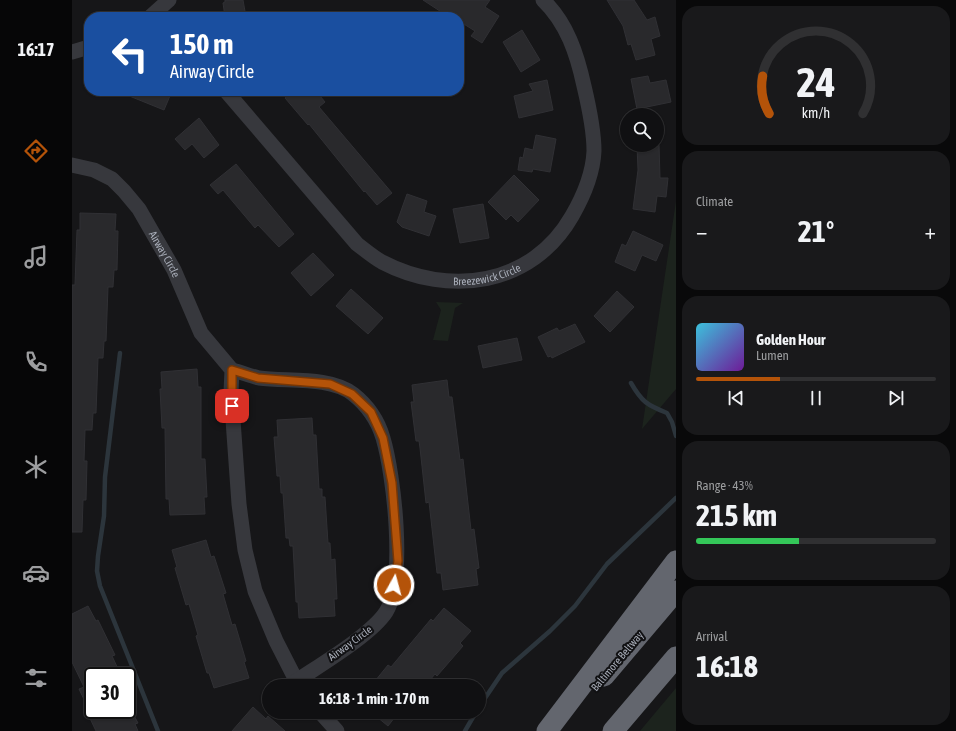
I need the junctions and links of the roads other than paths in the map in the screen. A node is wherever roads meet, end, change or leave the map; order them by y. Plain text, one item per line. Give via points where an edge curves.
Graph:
1 (169, 0) edge
2 (543, 0) edge
3 (159, 12) edge
4 (84, 48) edge
5 (72, 52) edge
6 (230, 96) edge
7 (72, 165) edge
8 (232, 370) junction
9 (676, 562) edge
10 (676, 591) edge
11 (676, 657) edge
12 (295, 679) edge
13 (304, 679) edge
14 (326, 719) edge
15 (337, 731) edge
16 (547, 731) edge
17 (558, 731) edge
18 (613, 731) edge

1 - 3 street
2 - 6 street, Breezewick Circle via 566,29 578,58 592,122 594,152 590,177 566,228 544,251 517,268 489,279 461,282 432,280 404,272 381,261 357,244
4 - 5 street
7 - 8 street, Airway Circle via 94,170 112,178 139,209 174,270 201,333
8 - 12 street, Airway Circle via 232,399 245,550 256,591
8 - 13 street, Airway Circle via 258,378 330,384 352,394 371,412 383,438 392,483 398,561 387,611 373,628
9 - 16 highway
10 - 17 highway, Baltimore Beltway
11 - 18 highway
14 - 15 street

